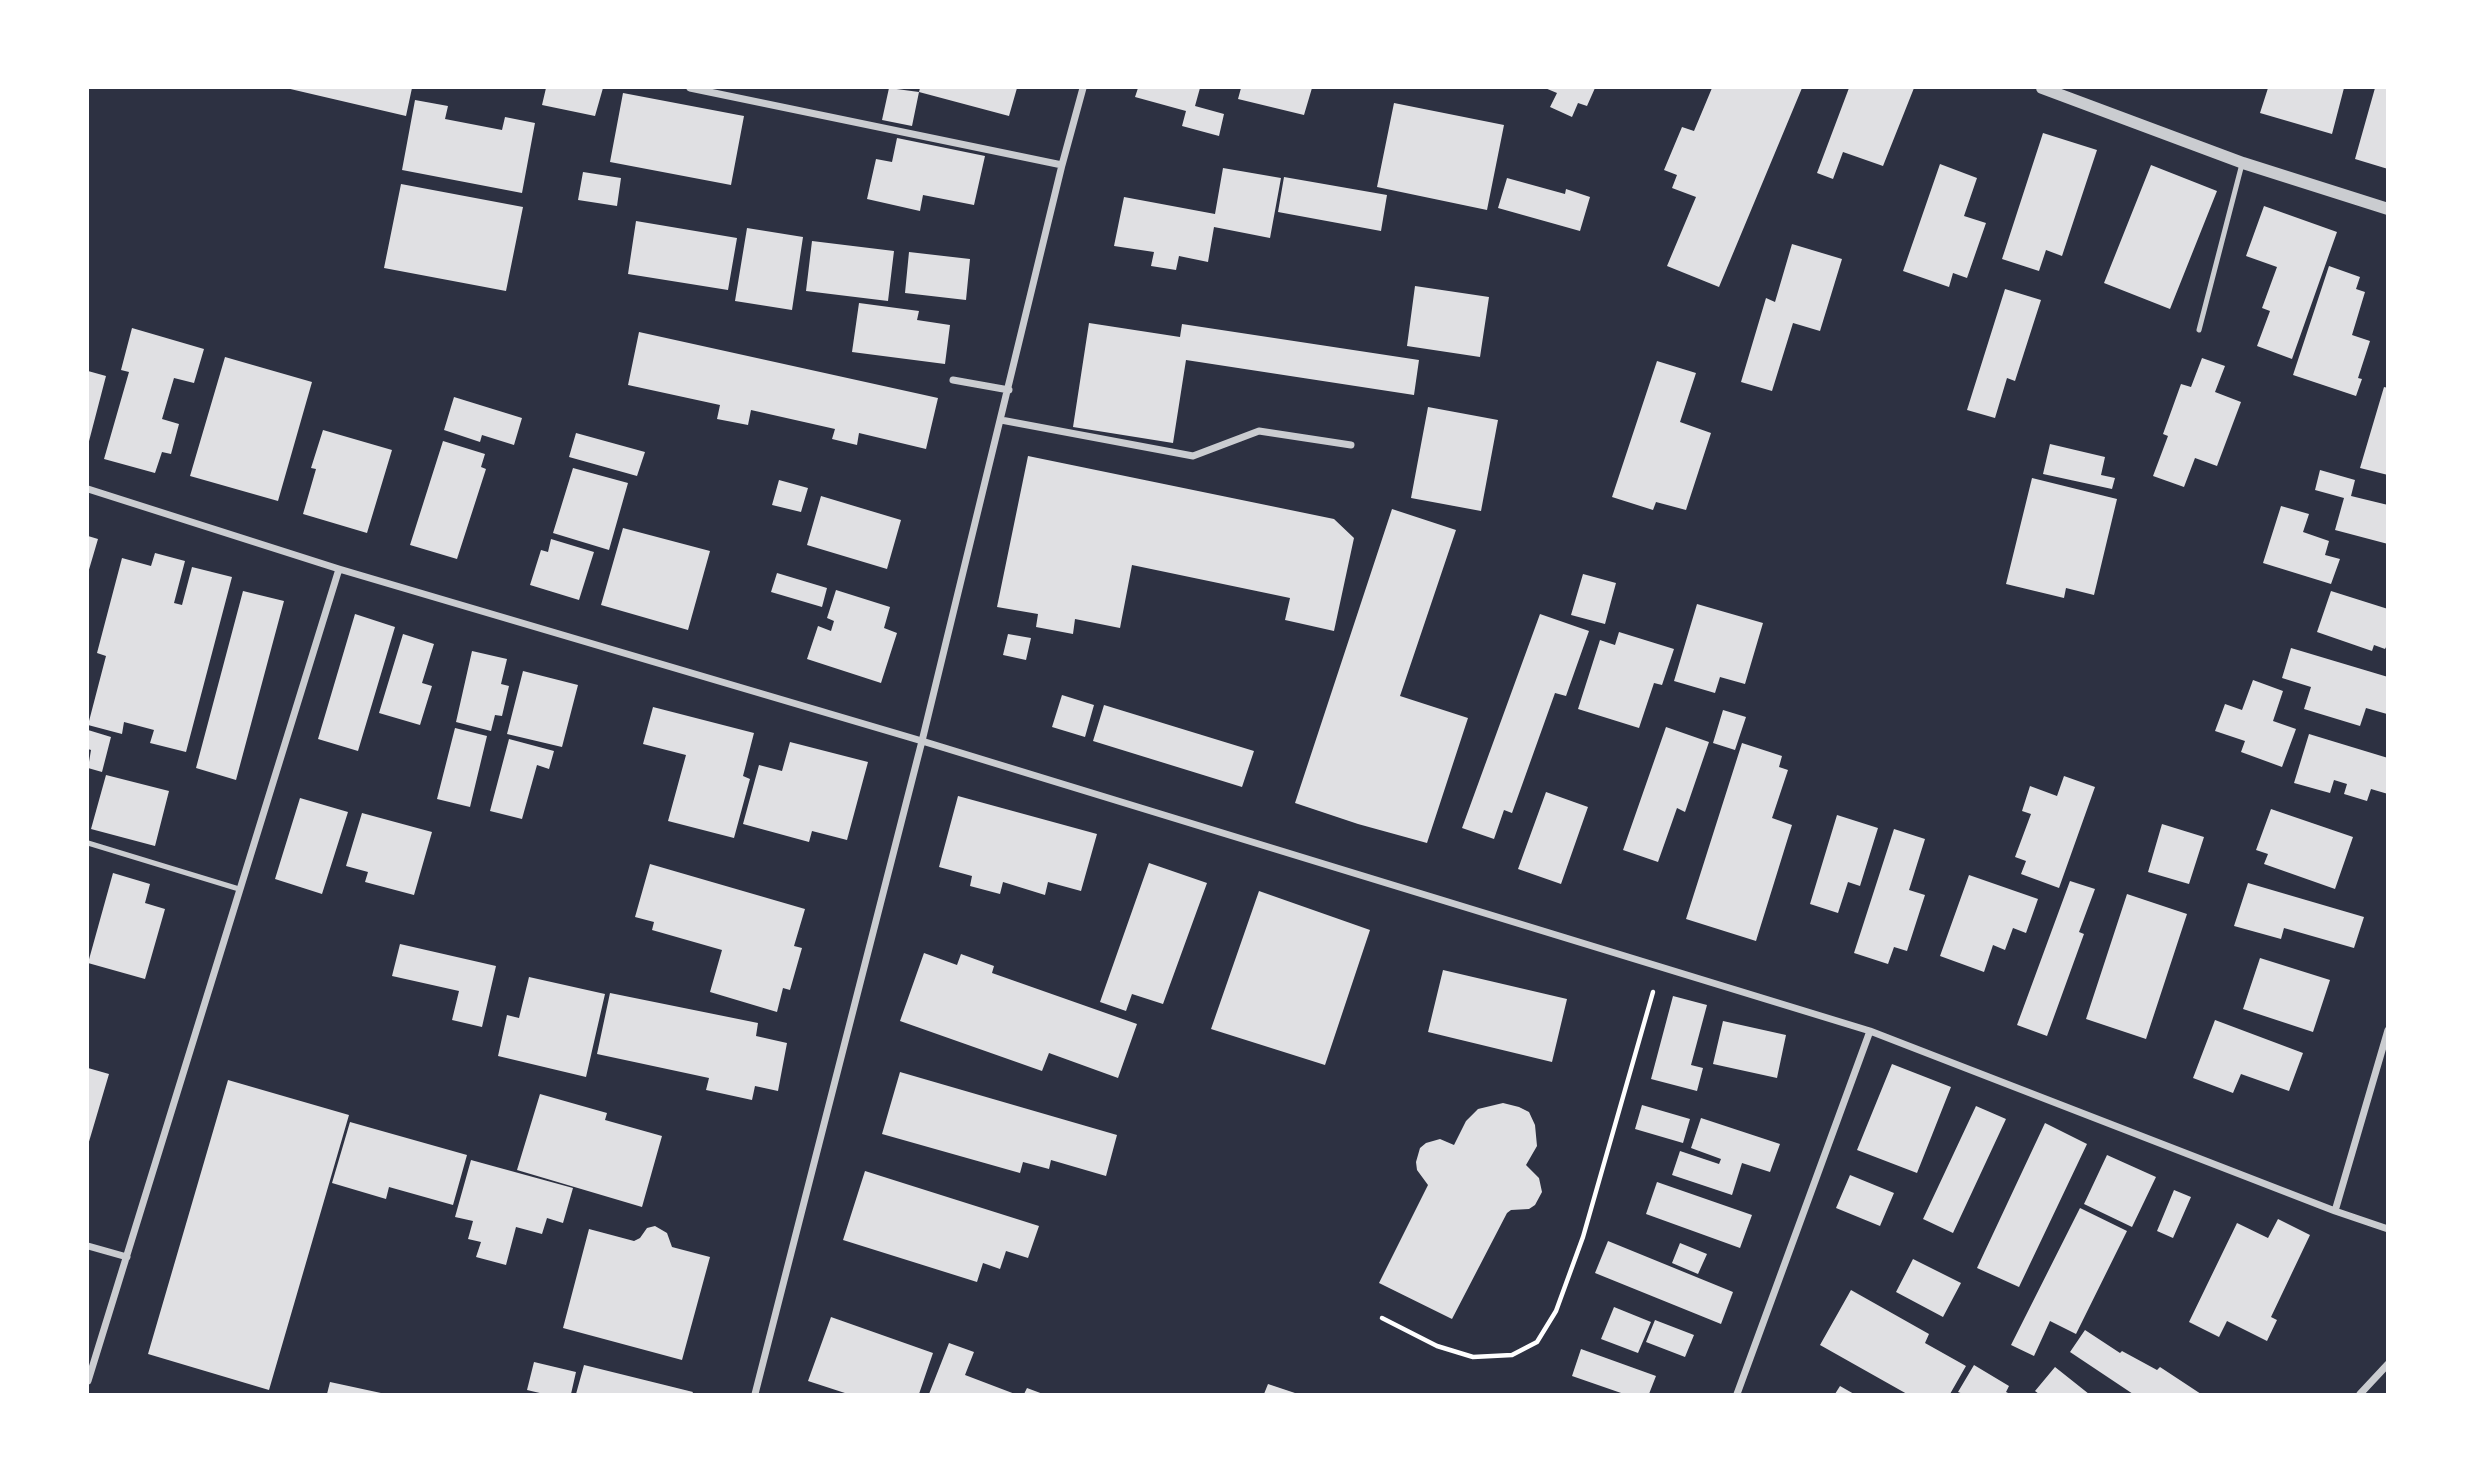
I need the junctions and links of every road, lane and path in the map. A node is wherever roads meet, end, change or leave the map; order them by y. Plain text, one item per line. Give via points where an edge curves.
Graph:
1 (690, 88) edge
2 (1083, 88) edge
3 (2042, 88) edge
4 (2243, 163) junction
5 (1062, 165) junction
6 (2388, 209) edge
7 (2199, 330) dead end
8 (953, 380) dead end
9 (1009, 390) junction
10 (1001, 420) junction
11 (1351, 445) dead end
12 (88, 489) edge
13 (339, 569) junction
14 (922, 741) junction
15 (88, 844) edge
16 (239, 889) junction
17 (1660, 967) junction
18 (2388, 1030) edge
19 (1870, 1031) junction
20 (2336, 1211) junction
21 (2388, 1229) edge
22 (88, 1246) edge
23 (127, 1257) junction
24 (1382, 1318) dead end
25 (2388, 1364) edge
26 (88, 1381) edge
27 (755, 1395) edge
28 (1737, 1395) edge
29 (2360, 1395) edge

1 - 5 street
2 - 5 street
3 - 4 street
4 - 6 street
4 - 7 lane
5 - 9 street
8 - 9 street
9 - 10 street
10 - 11 street via 1193,456 1259,431
10 - 14 street
12 - 13 street
13 - 14 street
13 - 16 street
14 - 17 street
14 - 27 street
15 - 16 lane
16 - 23 street
17 - 19 street
17 - 24 path via 1583,1237 1556,1311 1537,1342 1512,1355 1473,1357 1437,1346
18 - 20 street
19 - 20 street
19 - 28 street
20 - 21 street
22 - 23 street
23 - 26 street
25 - 29 street

